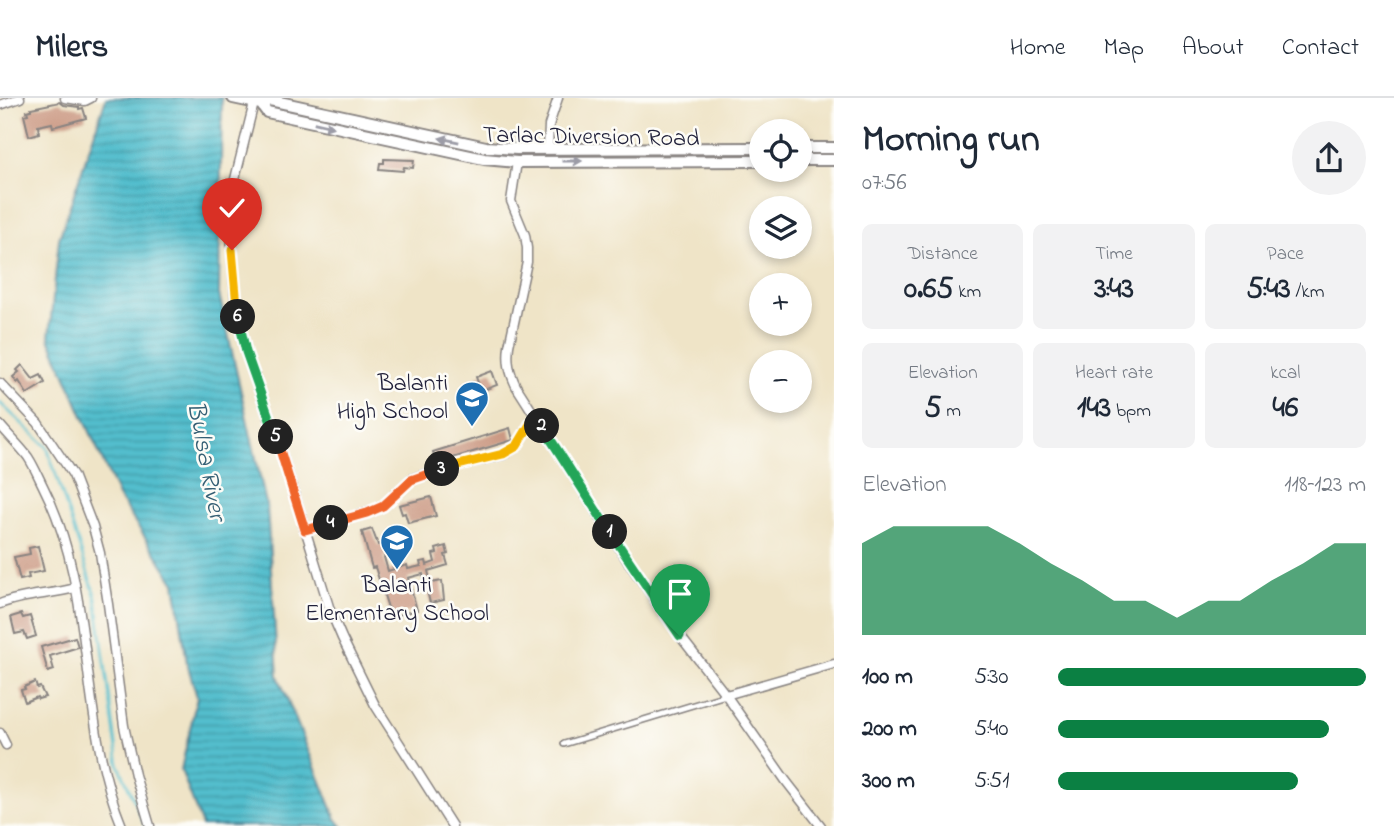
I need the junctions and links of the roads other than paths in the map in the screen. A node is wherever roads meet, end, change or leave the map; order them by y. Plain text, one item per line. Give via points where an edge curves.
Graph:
1 (20, 98) edge
2 (65, 98) edge
3 (91, 98) edge
4 (233, 98) edge
5 (558, 98) edge
6 (253, 101) edge
7 (0, 105) edge
8 (749, 148) edge
9 (812, 148) edge
10 (834, 148) edge
11 (517, 149) junction
12 (548, 149) junction
13 (749, 160) edge
14 (812, 160) edge
15 (834, 160) edge
16 (517, 162) junction
17 (548, 162) junction
18 (0, 383) edge
19 (535, 416) junction
20 (0, 425) edge
21 (305, 530) junction
22 (75, 588) junction
23 (0, 604) edge
24 (834, 664) edge
25 (726, 695) junction
26 (0, 733) edge
27 (6, 744) dead end
28 (564, 744) dead end
29 (122, 826) edge
30 (150, 826) edge
31 (452, 826) edge
32 (821, 826) edge

1 - 7 street
2 - 3 street
4 - 6 main road, Tarlac Diversion Road
5 - 12 street
11 -> 6 main road, Tarlac Diversion Road via 455,141 270,100
6 -> 16 main road, Tarlac Diversion Road via 267,112 463,155
6 - 21 street via 232,191 236,310
8 - 12 main road, Tarlac Diversion Road
9 - 10 main road
11 - 12 main road, Tarlac Diversion Road
11 - 16 main road
12 - 17 main road
17 -> 13 main road, Tarlac Diversion Road
14 - 15 main road
16 - 17 main road, Tarlac Diversion Road
16 - 19 street via 511,201 524,234 527,262 507,359 516,386
18 - 30 street via 38,423 73,475 93,527 107,594 124,726
19 - 21 street via 517,446 503,454 434,471 411,480 383,506
19 - 25 street via 635,571
20 - 22 street via 29,459 55,509
21 - 31 street via 330,610 364,685
22 - 23 street
22 - 29 street via 102,765
24 - 25 street
25 - 28 lane
25 - 32 street
26 - 27 street

